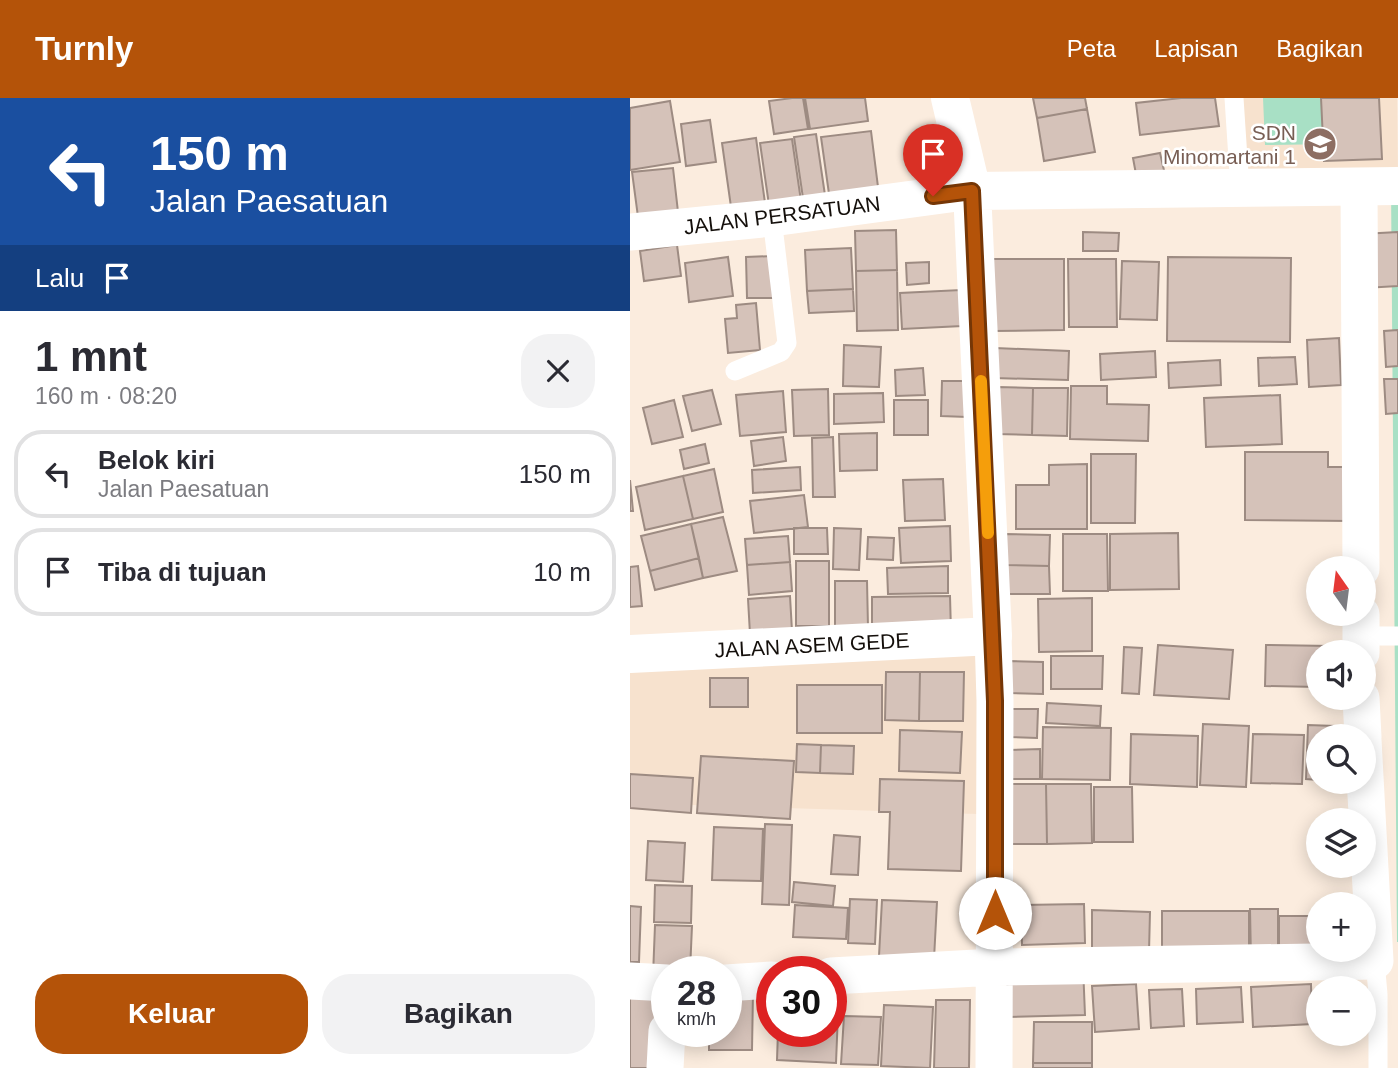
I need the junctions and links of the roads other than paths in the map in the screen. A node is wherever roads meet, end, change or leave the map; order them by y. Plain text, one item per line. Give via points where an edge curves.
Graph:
1 (950, 98) edge
2 (1234, 98) edge
3 (1398, 186) edge
4 (1359, 188) junction
5 (1240, 189) junction
6 (972, 191) junction
7 (772, 218) junction
8 (630, 232) edge
9 (735, 371) dead end
10 (1361, 556) edge
11 (1361, 634) edge
12 (993, 636) junction
13 (1398, 636) edge
14 (630, 654) edge
15 (1366, 794) edge
16 (1371, 892) edge
17 (1312, 962) edge
18 (1375, 962) edge
19 (995, 967) junction
20 (847, 975) edge
21 (630, 981) edge
22 (651, 982) edge
23 (666, 1047) edge
24 (665, 1068) edge
25 (994, 1068) edge
26 (1378, 1068) edge

1 - 6 street
2 - 5 lane
3 - 4 street
4 - 5 street
4 - 10 street
5 - 6 street
6 - 7 street, JALAN PERSATUAN
6 - 12 street
7 - 8 street, JALAN PERSATUAN
7 - 9 lane via 786,343 780,352
11 - 13 lane
12 - 14 street, JALAN ASEM GEDE
12 - 19 street
15 - 16 street
17 - 19 street
18 - 26 lane
19 - 20 street
19 - 25 street
21 - 22 street
23 - 24 street

